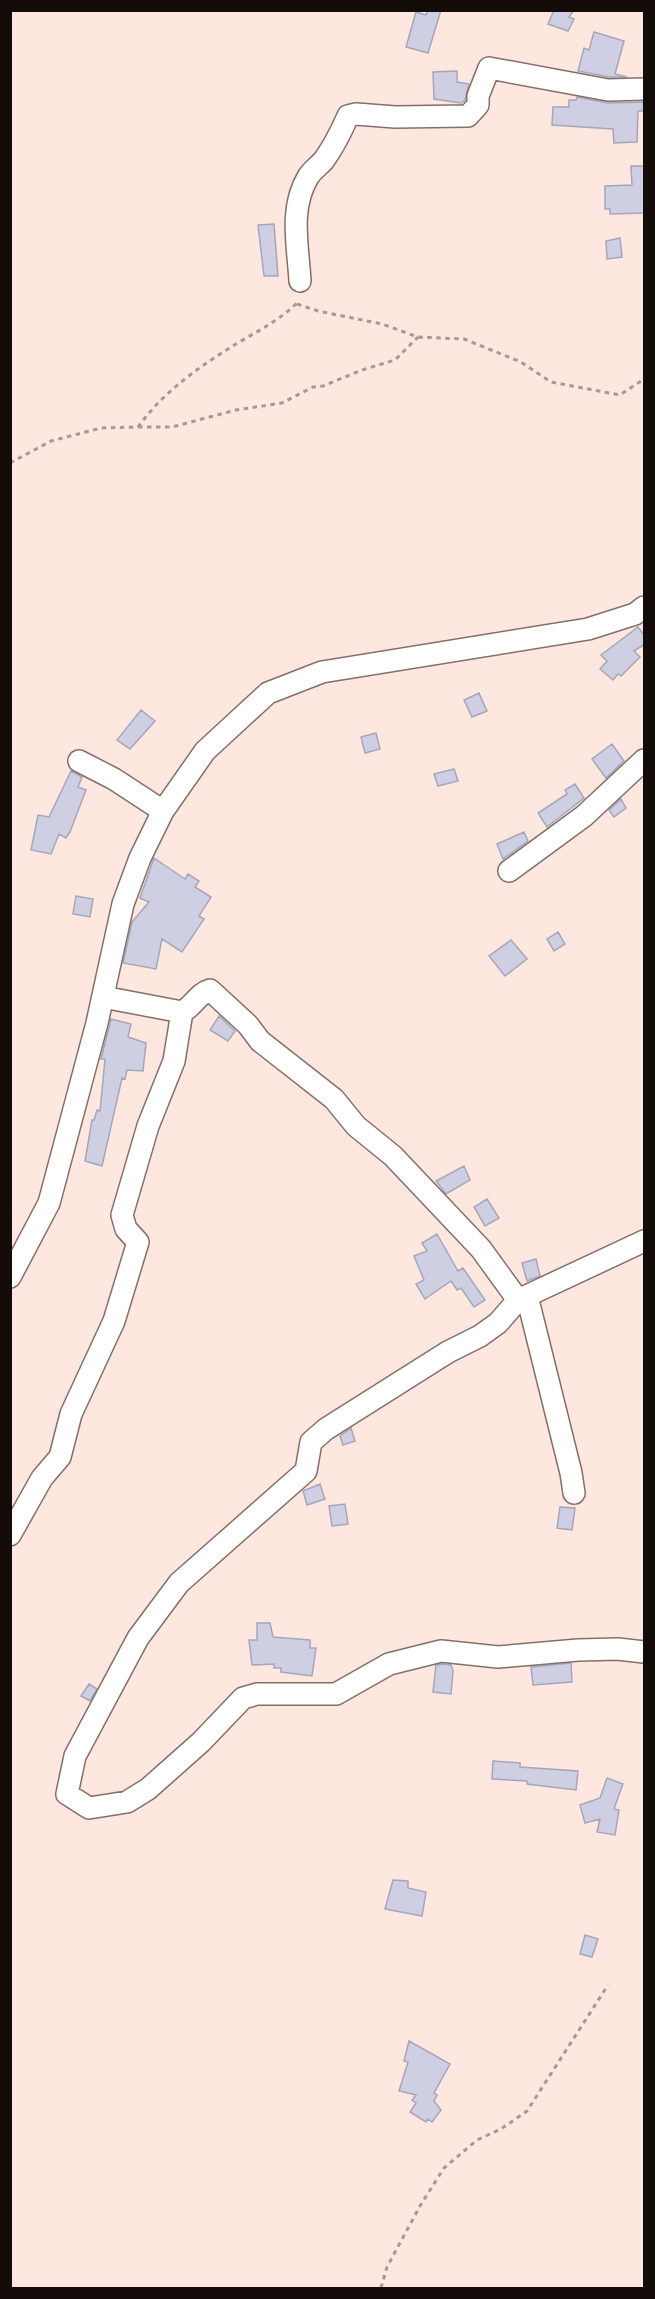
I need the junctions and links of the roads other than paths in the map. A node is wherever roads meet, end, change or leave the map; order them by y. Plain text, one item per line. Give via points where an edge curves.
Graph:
1 (645, 89) edge
2 (300, 281) road end
3 (642, 614) edge
4 (645, 760) edge
5 (79, 761) dead end
6 (163, 811) junction
7 (509, 871) dead end
8 (103, 998) junction
9 (182, 1012) junction
10 (645, 1240) edge
11 (10, 1277) edge
12 (523, 1298) junction
13 (574, 1493) dead end
14 (10, 1535) edge
15 (645, 1652) edge

1 - 2 street via 608,90 489,68 478,105 468,116 348,116 334,147 309,174 301,192 295,236
3 - 6 street via 588,629 322,672 268,693 205,751
4 - 7 street via 584,816
5 - 6 street
6 - 8 street via 123,904
8 - 9 street
8 - 11 street via 49,1203
9 - 12 street via 192,1007 203,992 210,990 216,995 260,1041 333,1100 356,1126 393,1156
9 - 14 street via 174,1061 148,1126 122,1215 126,1230 138,1242 129,1276 114,1321 71,1414 60,1457 42,1478
10 - 12 street
12 - 13 street
12 - 15 street via 480,1336 326,1429 311,1442 306,1471 179,1583 138,1638 115,1678 75,1756 68,1794 89,1808 127,1802 148,1789 201,1742 243,1698 257,1694 336,1694 389,1664 441,1651 498,1657 578,1650

